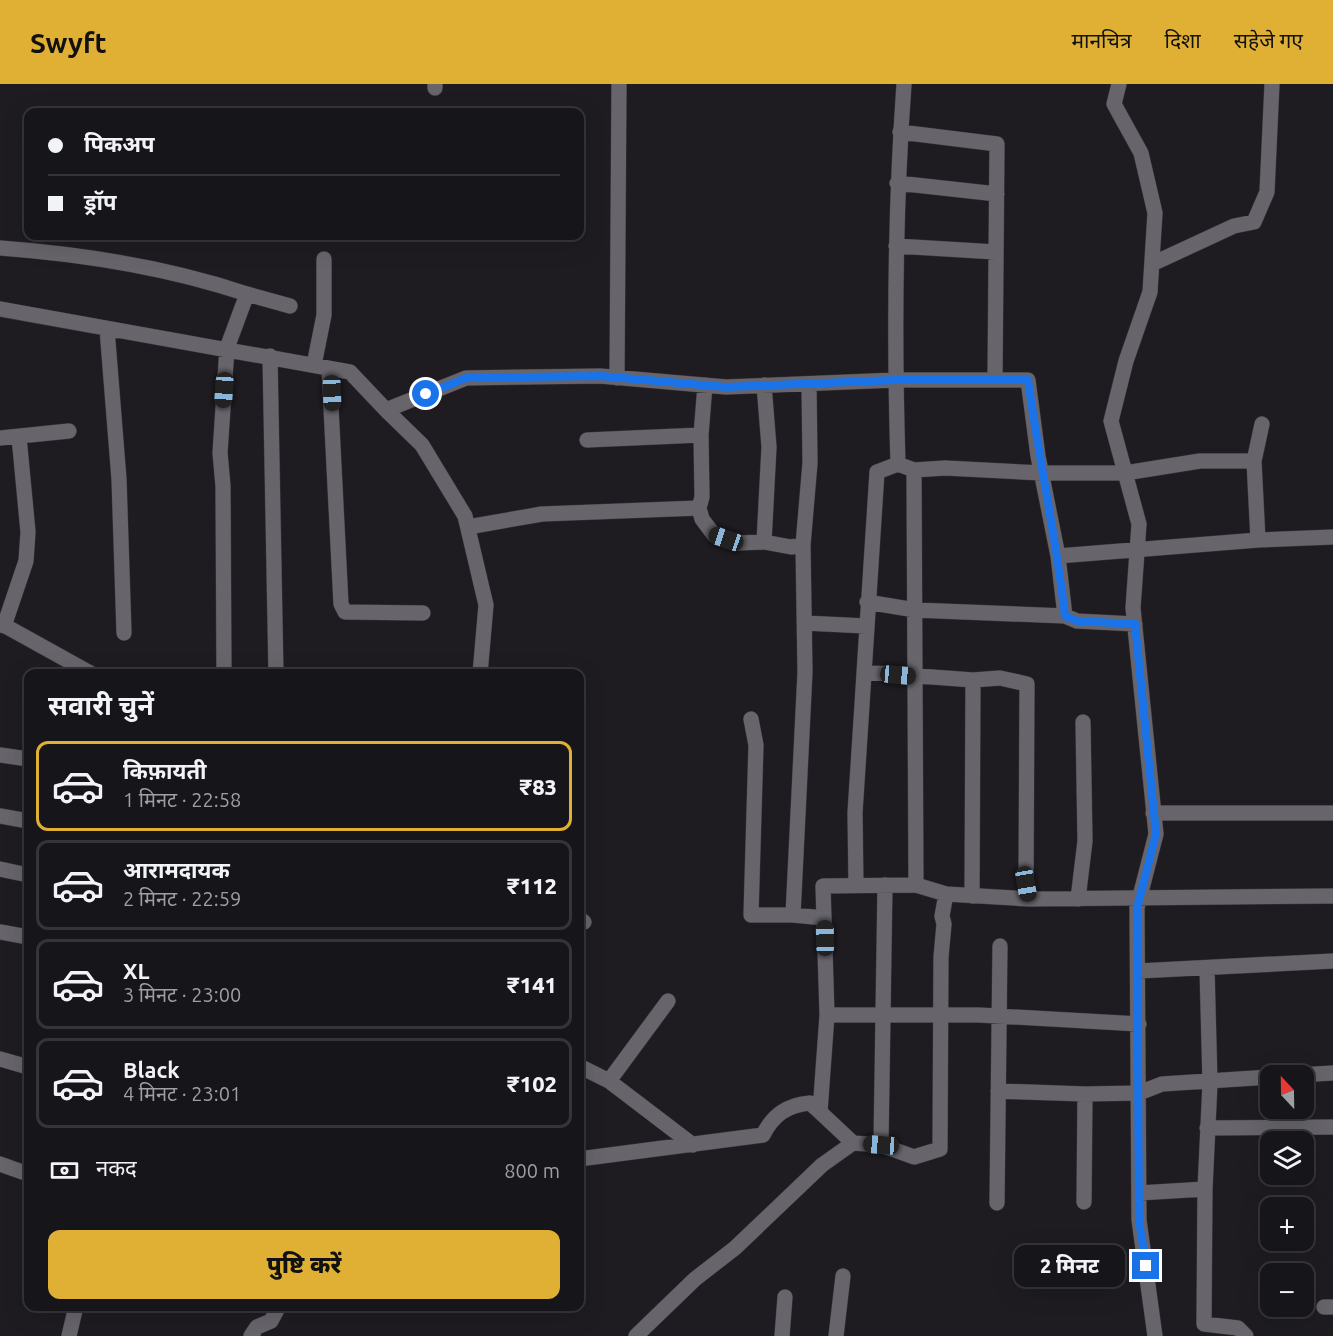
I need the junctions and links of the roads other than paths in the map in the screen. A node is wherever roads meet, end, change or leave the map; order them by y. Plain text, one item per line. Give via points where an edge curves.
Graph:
1 (619, 84) edge
2 (904, 84) edge
3 (1119, 84) edge
4 (1272, 84) edge
5 (900, 132) junction
6 (897, 183) junction
7 (997, 194) junction
8 (897, 246) junction
9 (0, 248) edge
10 (996, 252) junction
11 (324, 259) dead end
12 (1152, 264) junction
13 (247, 294) junction
14 (290, 306) dead end
15 (0, 309) edge
16 (107, 329) junction
17 (227, 348) junction
18 (270, 356) junction
19 (322, 367) junction
20 (617, 378) junction
21 (896, 380) junction
22 (995, 380) junction
23 (809, 384) junction
24 (705, 385) junction
25 (764, 385) junction
26 (386, 410) junction
27 (1262, 424) dead end
28 (69, 431) dead end
29 (701, 435) junction
30 (19, 437) junction
31 (0, 438) edge
32 (587, 440) dead end
33 (1254, 461) junction
34 (898, 464) junction
35 (914, 470) junction
36 (1042, 473) junction
37 (1125, 473) junction
38 (699, 508) junction
39 (468, 527) junction
40 (1333, 537) edge
41 (1258, 540) junction
42 (764, 542) junction
43 (803, 545) junction
44 (1137, 550) junction
45 (1058, 556) junction
46 (867, 602) junction
47 (915, 610) junction
48 (423, 613) dead end
49 (1065, 616) junction
50 (804, 623) junction
51 (1135, 624) junction
52 (2, 625) edge
53 (866, 626) junction
54 (124, 633) dead end
55 (83, 669) edge
56 (224, 669) edge
57 (276, 669) edge
58 (480, 669) edge
59 (864, 672) junction
60 (915, 677) junction
61 (973, 680) junction
62 (751, 719) dead end
63 (1083, 722) dead end
64 (0, 755) edge
65 (24, 758) edge
66 (1153, 813) junction
67 (1333, 813) edge
68 (0, 816) edge
69 (24, 820) edge
70 (0, 869) edge
71 (24, 874) edge
72 (885, 885) junction
73 (916, 885) junction
74 (856, 886) junction
75 (946, 894) junction
76 (972, 896) junction
77 (1333, 896) edge
78 (1140, 897) junction
79 (1029, 898) junction
80 (1078, 899) junction
81 (793, 915) junction
82 (824, 918) junction
83 (0, 932) edge
84 (24, 936) edge
85 (1000, 946) dead end
86 (1333, 961) edge
87 (1207, 968) junction
88 (1138, 971) junction
89 (668, 1001) dead end
90 (827, 1015) junction
91 (883, 1015) junction
92 (940, 1015) junction
93 (1000, 1016) junction
94 (1139, 1023) junction
95 (0, 1059) edge
96 (24, 1066) edge
97 (584, 1068) edge
98 (1333, 1073) edge
99 (1314, 1074) edge
100 (1260, 1078) edge
101 (609, 1081) junction
102 (1210, 1083) junction
103 (998, 1091) junction
104 (1140, 1093) junction
105 (1085, 1094) junction
106 (820, 1112) junction
107 (1333, 1127) edge
108 (1207, 1128) junction
109 (853, 1143) junction
110 (693, 1145) junction
111 (881, 1145) junction
112 (584, 1158) edge
113 (0, 1164) edge
114 (24, 1173) edge
115 (1205, 1189) junction
116 (1139, 1193) junction
117 (1084, 1202) dead end
118 (997, 1203) dead end
119 (843, 1276) dead end
120 (785, 1297) dead end
121 (75, 1311) edge
122 (276, 1311) edge
123 (69, 1336) edge
124 (251, 1336) edge
125 (636, 1336) edge
126 (782, 1336) edge
127 (836, 1336) edge
128 (1155, 1336) edge
129 (1246, 1336) edge

1 - 20 street
2 - 5 street
3 - 12 street via 1114,104 1141,153 1155,213
4 - 12 street via 1267,192 1254,222 1234,226
5 - 6 street
5 - 7 street via 997,144
6 - 7 street
6 - 8 street
7 - 10 street
8 - 10 street
8 - 21 street
9 - 13 street via 136,265
10 - 22 street
11 - 19 street
12 - 37 street via 1150,292 1126,361 1111,421
13 - 14 street
13 - 17 street
15 - 16 street
16 - 17 street
16 - 54 street via 119,479
17 - 18 street
17 - 56 street via 220,453
18 - 19 street
18 - 57 street
19 - 26 street via 350,372
19 - 48 street via 341,604 345,612
20 - 24 street
20 - 26 street via 466,378
21 - 22 street
21 - 23 street
21 - 34 street
22 - 36 street via 1028,380
23 - 25 street
23 - 43 street via 810,464
24 - 25 street
24 - 29 street
25 - 42 street via 769,447
26 - 39 street via 422,445
27 - 33 street
28 - 30 street
29 - 32 street
29 - 38 street
30 - 31 street
30 - 52 street via 28,532 26,561
33 - 37 street via 1200,461
33 - 41 street
34 - 35 street
34 - 46 street via 877,472
35 - 36 street
35 - 47 street
36 - 37 street
36 - 45 street
37 - 44 street via 1139,524
38 - 39 street via 542,514
38 - 42 street via 714,535 738,543
39 - 58 street via 486,605
40 - 41 street
41 - 44 street
42 - 43 street
43 - 50 street
44 - 45 street
44 - 51 street
45 - 49 street
46 - 47 street
46 - 53 street
47 - 49 street
47 - 60 street
49 - 51 street via 1077,621
50 - 53 street
50 - 81 street
51 - 66 street
52 - 55 street
53 - 59 street
59 - 60 street
59 - 74 street via 855,813
60 - 61 street
60 - 73 street
61 - 76 street
61 - 79 street via 1000,678 1027,684
62 - 81 street via 756,745 751,915
63 - 80 street via 1085,841
64 - 65 street
66 - 67 street
66 - 78 street via 1156,834
68 - 69 street
70 - 71 street
72 - 73 street
72 - 74 street
72 - 91 street
73 - 75 street
74 - 82 street via 823,886
75 - 76 street
75 - 92 street
76 - 79 street
77 - 78 street
78 - 80 street
78 - 88 street
79 - 80 street
81 - 82 street
82 - 90 street
83 - 84 street
85 - 93 street
86 - 87 street
87 - 88 street
87 - 102 street
88 - 94 street
89 - 101 street
90 - 91 street
90 - 106 street
91 - 92 street
91 - 111 street
92 - 93 street
92 - 111 street via 940,1149 914,1157
93 - 94 street
93 - 103 street
94 - 104 street
95 - 96 street
97 - 101 street
98 - 99 street
100 - 102 street
101 - 110 street
102 - 104 street via 1162,1084
102 - 108 street
103 - 105 street
103 - 118 street
104 - 105 street
104 - 116 street
105 - 117 street
106 - 109 street
106 - 110 street via 810,1103 795,1104 771,1119 763,1135
107 - 108 street
108 - 115 street
109 - 111 street
109 - 125 street via 822,1165
110 - 112 street
113 - 114 street
115 - 116 street
115 - 129 street via 1204,1324 1238,1329
116 - 128 street via 1139,1220
119 - 127 street
120 - 126 street
121 - 123 street
122 - 124 street via 271,1321 257,1327

